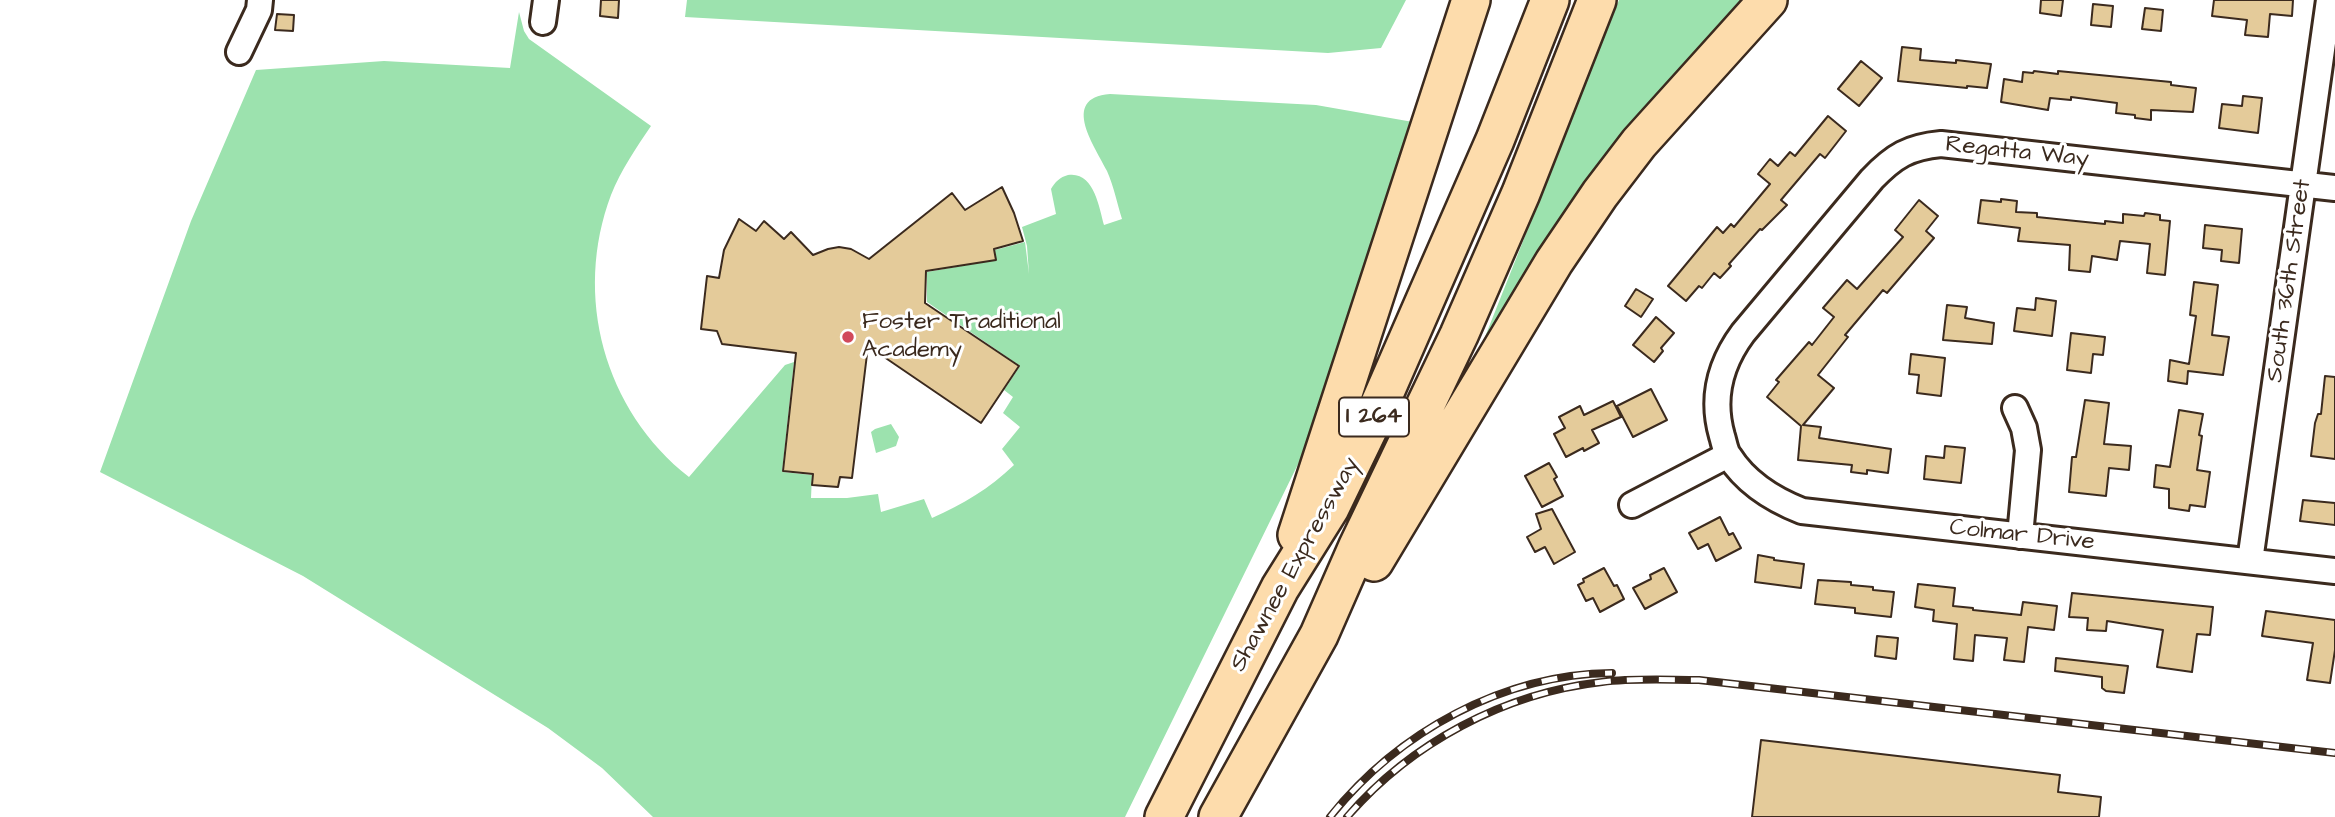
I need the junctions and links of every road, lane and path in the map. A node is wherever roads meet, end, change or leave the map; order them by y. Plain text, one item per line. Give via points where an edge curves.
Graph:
1 (260, 0) edge
2 (1471, 0) edge
3 (1550, 0) edge
4 (1597, 0) edge
5 (1768, 0) edge
6 (2329, 0) edge
7 (239, 52) dead end
8 (2303, 185) junction
9 (2335, 188) edge
10 (2015, 408) dead end
11 (1728, 456) junction
12 (1632, 505) dead end
13 (2020, 536) junction
14 (2250, 561) junction
15 (2335, 571) edge
16 (1280, 589) junction
17 (1319, 635) junction
18 (1164, 817) edge
19 (1218, 817) edge

1 - 7 street
2 - 16 highway
3 - 16 highway, Shawnee Expressway / I 264 via 1490,152 1374,417 1331,508
4 - 17 highway, Shawnee Expressway / I 264 via 1459,335
5 - 17 highway via 1639,143 1600,194 1553,262 1356,592
6 - 8 street, South 36th Street
8 - 9 street, Regatta Way
8 - 11 street, Regatta Way via 1941,144 1906,151 1872,179 1731,348 1717,398
8 - 14 street, South 36th Street
10 - 13 street via 2028,450
11 - 12 street
11 - 13 street, Colmar Drive via 1757,487 1802,511
13 - 14 street, Colmar Drive
14 - 15 street, Colmar Drive
16 - 18 highway, Shawnee Expressway / I 264
17 - 19 highway, Shawnee Expressway / I 264

